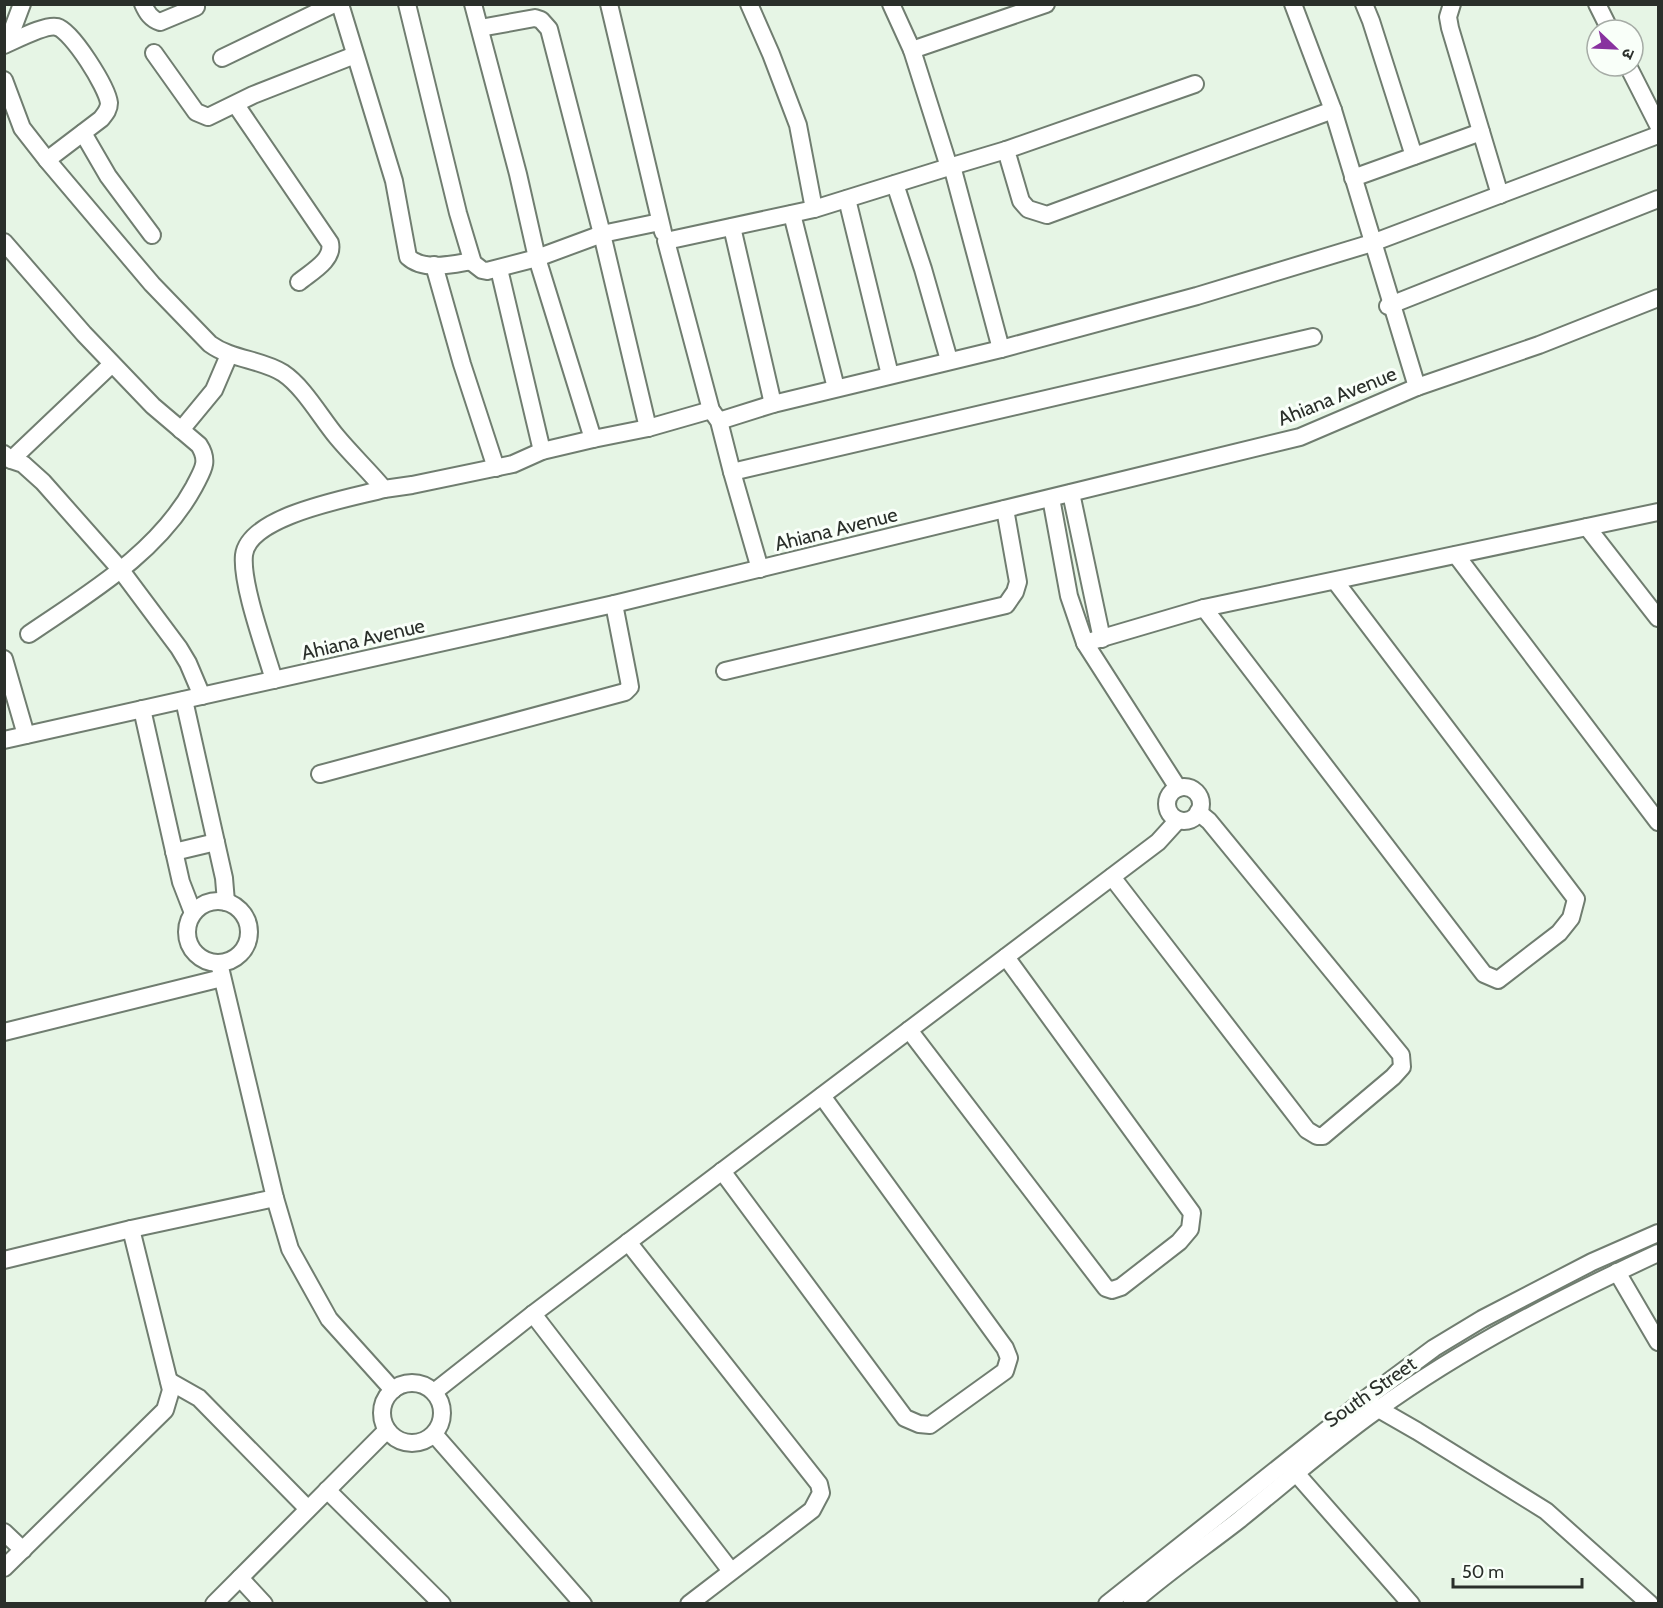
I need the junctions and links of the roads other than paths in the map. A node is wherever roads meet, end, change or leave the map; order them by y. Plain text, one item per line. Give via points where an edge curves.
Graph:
1 (22, 4) edge
2 (143, 4) edge
3 (407, 4) edge
4 (473, 4) edge
5 (609, 4) edge
6 (749, 4) edge
7 (891, 4) edge
8 (1046, 4) edge
9 (1293, 4) edge
10 (1364, 4) edge
11 (1452, 4) edge
12 (1597, 4) edge
13 (331, 5) edge
14 (196, 7) dead end
15 (1019, 9) edge
16 (1604, 18) edge
17 (480, 28) junction
18 (4, 43) edge
19 (912, 50) junction
20 (154, 53) dead end
21 (355, 55) junction
22 (222, 58) dead end
23 (1635, 78) edge
24 (4, 80) edge
25 (1195, 84) dead end
26 (236, 105) junction
27 (1333, 110) junction
28 (1659, 125) edge
29 (1481, 132) junction
30 (82, 133) junction
31 (1659, 135) edge
32 (1006, 150) junction
33 (1414, 156) junction
34 (47, 160) junction
35 (951, 167) junction
36 (1353, 178) junction
37 (895, 184) junction
38 (1500, 195) junction
39 (846, 199) junction
40 (1659, 199) edge
41 (814, 209) junction
42 (792, 214) junction
43 (660, 222) junction
44 (732, 227) junction
45 (602, 234) junction
46 (152, 235) dead end
47 (666, 241) junction
48 (4, 242) edge
49 (1372, 243) junction
50 (537, 258) junction
51 (472, 261) junction
52 (434, 265) junction
53 (499, 269) junction
54 (299, 282) dead end
55 (1659, 298) edge
56 (1389, 306) junction
57 (1313, 337) dead end
58 (1001, 349) junction
59 (229, 355) junction
60 (949, 360) junction
61 (112, 364) junction
62 (890, 375) junction
63 (1417, 387) junction
64 (836, 388) junction
65 (773, 404) junction
66 (715, 415) junction
67 (648, 428) junction
68 (181, 430) junction
69 (592, 440) junction
70 (542, 451) junction
71 (8, 457) edge
72 (496, 468) junction
73 (732, 472) junction
74 (384, 489) junction
75 (1071, 493) junction
76 (1051, 498) junction
77 (1005, 509) junction
78 (1659, 512) edge
79 (1587, 527) junction
80 (1456, 555) junction
81 (120, 569) junction
82 (760, 569) junction
83 (1335, 581) junction
84 (614, 604) junction
85 (1204, 608) junction
86 (1659, 618) edge
87 (29, 634) dead end
88 (1102, 639) junction
89 (1085, 643) junction
90 (4, 659) edge
91 (725, 671) dead end
92 (274, 680) junction
93 (202, 696) junction
94 (184, 700) junction
95 (142, 709) junction
96 (26, 735) junction
97 (4, 740) edge
98 (320, 774) dead end
99 (1178, 788) junction
100 (1198, 812) junction
101 (1178, 820) junction
102 (1659, 822) edge
103 (216, 842) junction
104 (174, 852) junction
105 (1112, 877) junction
106 (226, 902) junction
107 (193, 913) junction
108 (1006, 957) junction
109 (220, 971) junction
110 (909, 1030) junction
111 (4, 1032) edge
112 (822, 1096) junction
113 (722, 1171) junction
114 (275, 1198) junction
115 (131, 1229) junction
116 (1659, 1233) edge
117 (628, 1242) junction
118 (1659, 1253) edge
119 (4, 1260) edge
120 (1617, 1272) junction
121 (533, 1314) junction
122 (1659, 1342) edge
123 (169, 1381) junction
124 (393, 1390) junction
125 (434, 1392) junction
126 (1371, 1404) junction
127 (387, 1430) junction
128 (434, 1434) junction
129 (1295, 1472) junction
130 (327, 1490) junction
131 (308, 1509) junction
132 (4, 1532) edge
133 (23, 1550) junction
134 (4, 1568) edge
135 (731, 1571) junction
136 (240, 1578) junction
137 (214, 1604) edge
138 (264, 1604) edge
139 (442, 1604) edge
140 (583, 1604) edge
141 (690, 1604) edge
142 (1107, 1604) edge
143 (1131, 1604) edge
144 (1411, 1604) edge
145 (1650, 1604) edge

1 - 18 street
2 - 14 street via 147,13 160,22
3 - 51 street
4 - 17 street
5 - 43 street
6 - 41 street via 798,125
7 - 19 street
8 - 15 street
9 - 27 street
10 - 33 street
11 - 29 street via 1450,28
12 - 16 street
13 - 21 street
13 - 22 street
15 - 19 street
17 - 45 street via 535,18 549,29
17 - 50 street
18 - 30 street via 46,28 56,27 70,36 92,68 109,104 101,119
19 - 35 street
20 - 26 street via 196,112 208,117
21 - 26 street
21 - 52 street via 394,181 406,252 411,260
23 - 28 street
24 - 34 street via 22,128
25 - 32 street
26 - 54 street via 330,243 325,260
27 - 32 street via 1047,215 1028,209 1021,201
27 - 36 street
29 - 33 street
29 - 38 street
30 - 34 street
30 - 46 street
31 - 38 street
32 - 35 street
33 - 36 street
34 - 59 street via 152,284 210,344
35 - 37 street
35 - 58 street
36 - 49 street
37 - 39 street
37 - 60 street
38 - 49 street
39 - 41 street
39 - 62 street
40 - 56 street
41 - 42 street
42 - 44 street
42 - 64 street
43 - 45 street
43 - 47 street
44 - 47 street
44 - 65 street
45 - 50 street
45 - 67 street
47 - 66 street
48 - 61 street
49 - 56 street
49 - 58 street
50 - 53 street
50 - 69 street
51 - 52 street
51 - 53 street via 482,270
52 - 72 street
53 - 70 street
55 - 63 street, Ahiana Avenue
56 - 63 street
57 - 73 street
58 - 60 street
59 - 68 street via 214,390
59 - 74 street via 281,372 292,380
60 - 62 street
61 - 68 street
61 - 71 street
62 - 64 street
63 - 75 street, Ahiana Avenue via 1300,437
64 - 65 street
65 - 66 street
66 - 67 street
66 - 73 street
67 - 69 street
68 - 81 street via 204,453 203,469 165,529
69 - 70 street
70 - 72 street
71 - 81 street via 23,464 43,482
72 - 74 street
73 - 82 street
74 - 92 street via 295,513 265,526 246,547 246,582
75 - 76 street, Ahiana Avenue
75 - 88 street
76 - 77 street, Ahiana Avenue
76 - 89 street via 1069,596
77 - 82 street, Ahiana Avenue
77 - 91 street via 1018,582 1006,605
78 - 79 street
79 - 80 street
79 - 86 street
80 - 83 street
80 - 102 street
81 - 87 street
81 - 93 street via 179,648
82 - 84 street, Ahiana Avenue
83 - 85 street
83 - 85 street via 1576,899 1571,918 1559,933 1498,981 1484,974
84 - 92 street, Ahiana Avenue
84 - 98 street via 630,681 625,692
85 - 88 street
88 - 89 street
89 - 99 street
90 - 96 street
92 - 93 street, Ahiana Avenue
93 - 94 street, Ahiana Avenue
94 - 95 street, Ahiana Avenue
94 - 103 street
95 - 96 street, Ahiana Avenue
95 - 104 street
96 - 97 street, Ahiana Avenue
99 - 100 street via 1196,793 1200,799
99 - 101 street via 1169,796 1167,807
100 - 101 street via 1190,820
100 - 105 street via 1209,820 1401,1055 1401,1067 1393,1077 1323,1136 1307,1130
101 - 105 street via 1158,842
103 - 104 street
103 - 106 street
104 - 107 street
105 - 108 street
106 - 107 street via 202,905
106 - 109 street via 238,907 246,917 248,942
107 - 109 street via 187,926 188,940 194,952
108 - 110 street
108 - 110 street via 1191,1213 1190,1229 1179,1242 1121,1287 1106,1288
109 - 111 street
109 - 114 street
110 - 112 street
112 - 113 street
112 - 113 street via 1005,1348 1010,1358 1005,1371 930,1425 905,1418
113 - 117 street
114 - 115 street
114 - 124 street via 290,1249 329,1319
115 - 119 street
115 - 123 street
116 - 126 street via 1592,1262 1482,1319 1434,1348
117 - 121 street
117 - 135 street via 819,1484 821,1493 812,1510
118 - 120 street, South Street
120 - 122 street
120 - 126 street, South Street via 1522,1319
121 - 125 street
121 - 135 street
123 - 131 street via 199,1398
123 - 133 street via 171,1390 165,1410
124 - 125 street via 414,1383
124 - 127 street via 382,1409
125 - 128 street via 442,1413
126 - 129 street, South Street
126 - 142 street
126 - 145 street via 1546,1511
127 - 128 street via 395,1438 415,1443
127 - 130 street
128 - 140 street
129 - 143 street, South Street
129 - 144 street
130 - 131 street
130 - 139 street
131 - 136 street
132 - 133 street
133 - 134 street
135 - 141 street
136 - 137 street
136 - 138 street

